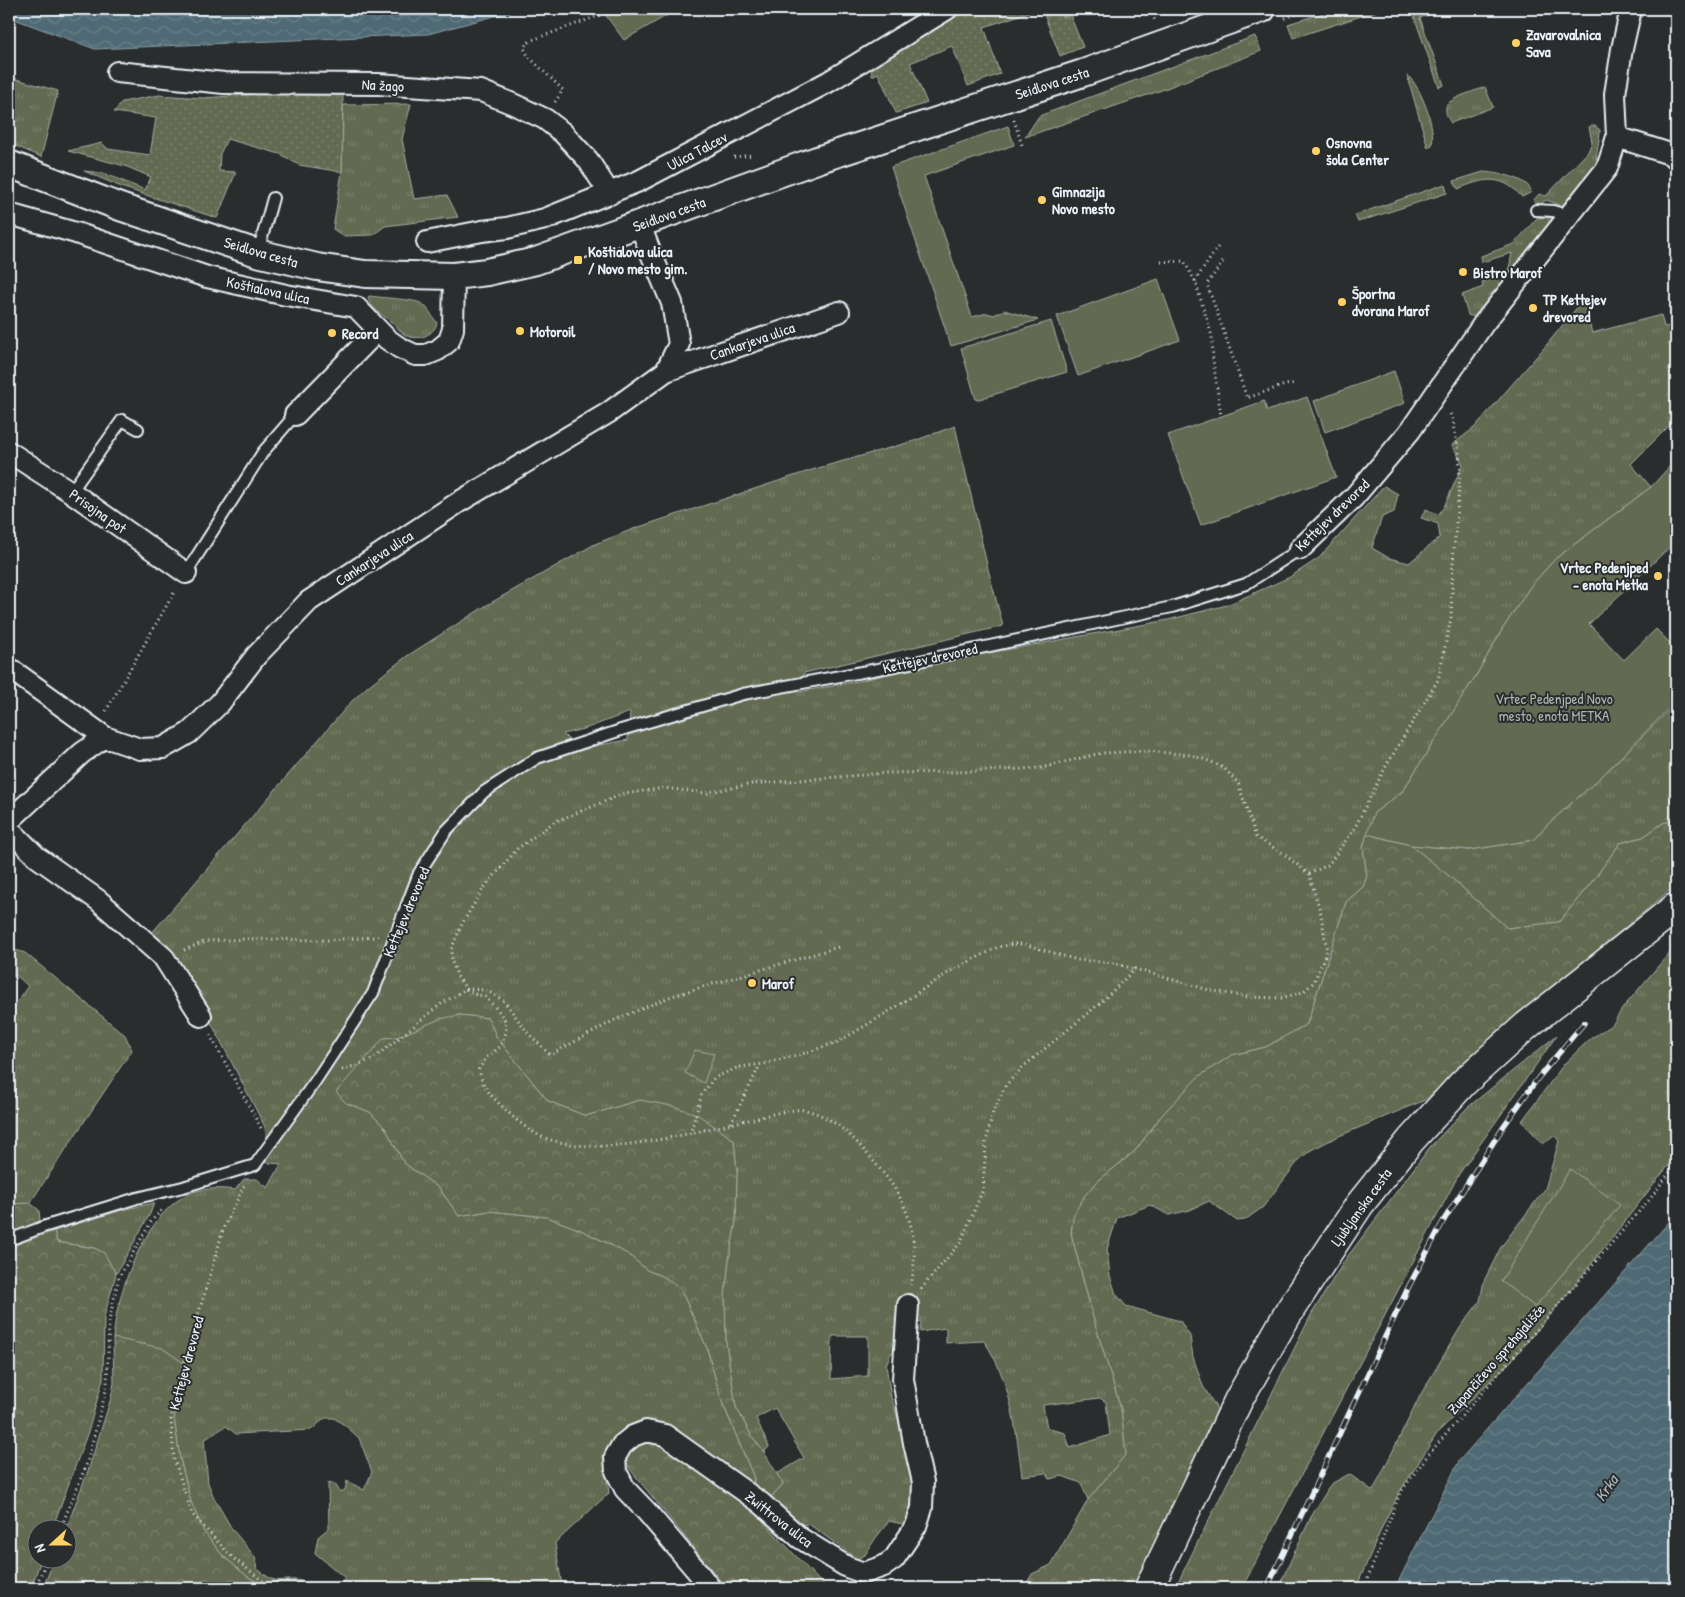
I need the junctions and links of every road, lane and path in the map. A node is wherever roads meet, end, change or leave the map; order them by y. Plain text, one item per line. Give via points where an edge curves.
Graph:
1 (610, 9) edge
2 (947, 9) edge
3 (1151, 9) edge
4 (1262, 9) edge
5 (1631, 9) edge
6 (1157, 26) dead end
7 (117, 72) dead end
8 (545, 119) junction
9 (1014, 119) dead end
10 (1617, 137) junction
11 (1022, 145) dead end
12 (1676, 158) edge
13 (9, 164) edge
14 (610, 194) junction
15 (273, 198) dead end
16 (1536, 210) dead end
17 (9, 214) edge
18 (1570, 216) junction
19 (640, 225) junction
20 (427, 242) dead end
21 (1218, 247) dead end
22 (257, 253) junction
23 (1161, 262) dead end
24 (1223, 262) dead end
25 (454, 276) junction
26 (1195, 281) junction
27 (839, 312) dead end
28 (378, 330) junction
29 (666, 371) junction
30 (1296, 383) dead end
31 (295, 416) joint
32 (1221, 416) dead end
33 (1453, 425) dead end
34 (138, 429) dead end
35 (9, 452) edge
36 (71, 492) junction
37 (1300, 549) joint
38 (186, 573) junction
39 (9, 668) edge
40 (101, 734) junction
41 (9, 821) edge
42 (9, 829) edge
43 (1309, 874) junction
44 (1676, 907) edge
45 (395, 936) junction
46 (838, 947) dead end
47 (164, 958) junction
48 (1135, 970) junction
49 (466, 989) junction
50 (201, 1016) dead end
51 (213, 1040) dead end
52 (760, 1064) junction
53 (316, 1080) junction
54 (731, 1123) junction
55 (690, 1134) junction
56 (270, 1144) junction
57 (1676, 1164) edge
58 (254, 1166) junction
59 (183, 1187) junction
60 (9, 1240) edge
61 (908, 1305) junction
62 (64, 1520) edge
63 (43, 1570) edge
64 (35, 1588) edge
65 (278, 1588) edge
66 (710, 1588) edge
67 (1149, 1588) edge
68 (1364, 1588) edge

1 - 8 path via 526,44 524,48 528,56 563,90
2 - 14 street, Ulica Talcev via 828,82
3 - 6 path
4 - 19 street, Seidlova cesta via 1083,73 817,160
5 - 10 street, Kettejev drevored via 1615,94
7 - 8 street, Na žago via 224,83 378,84 481,91
8 - 14 street, Na žago via 588,160
9 - 11 path
10 - 12 street
10 - 18 street, Kettejev drevored via 1607,168
13 - 22 street, Seidlova cesta via 120,207
14 - 20 street, Ulica Talcev via 526,224
15 - 22 lane
16 - 18 lane
17 - 28 street, Koštialova ulica via 207,277 286,295 347,304 356,307
18 - 37 street, Kettejev drevored via 1484,323 1410,432 1354,497
19 - 25 street, Seidlova cesta via 536,261
19 - 29 street, Cankarjeva ulica via 672,303 679,344
21 - 26 path
22 - 25 street, Seidlova cesta via 365,274
23 - 26 path via 1184,261
24 - 30 path via 1207,284 1247,398
25 - 28 street, Koštialova ulica via 453,329 449,341 438,350 415,355 400,348
26 - 32 path via 1212,336
27 - 29 street, Cankarjeva ulica
28 - 31 street
29 - 40 street, Cankarjeva ulica via 608,413 459,502 309,601 256,656 220,703 189,733 163,748 140,749
31 - 38 lane via 263,452
33 - 43 path via 1460,476 1451,618 1438,680 1386,766 1352,831 1328,865
34 - 36 lane via 122,420
35 - 36 street, Prisojna pot
36 - 38 street, Prisojna pot
37 - 45 lane, Kettejev drevored via 1246,584 1172,607 910,663 743,694 537,758 484,792 446,831 419,873
38 - 40 path via 108,709
39 - 40 street, Cankarjeva ulica
40 - 41 street
42 - 47 street via 37,856 98,900
43 - 48 path via 1322,914 1327,951 1314,982 1303,992 1281,998 1247,997
43 - 49 path via 1256,837 1238,783 1212,762 1190,755 1147,751 1101,753 1041,768 868,774 752,784 705,793 665,788 623,794 592,805 554,822 517,849 483,889 451,950 452,962
44 - 67 main road, Ljubljanska cesta via 1526,1026 1463,1083 1411,1140 1360,1204 1290,1310 1239,1399
45 - 47 path via 207,941
45 - 53 lane, Kettejev drevored via 373,994
46 - 49 path via 672,996 615,1020 550,1055 504,1002 486,990
47 - 50 street
48 - 52 path via 1114,963 1077,960 1024,944 998,948 951,971 838,1042
48 - 61 path via 1006,1085 993,1112 986,1142 983,1190 960,1243
49 - 53 path via 441,1004 373,1059
49 - 55 path via 484,996 505,1020 506,1032 500,1047 479,1069 486,1090 523,1126 551,1140 583,1145 614,1146
51 - 56 path
52 - 54 path
52 - 55 path via 739,1067 714,1078 702,1094
53 - 56 lane, Kettejev drevored
54 - 55 path
54 - 61 path via 802,1110 822,1115 853,1137 888,1178 906,1208 914,1238
56 - 58 lane, Kettejev drevored
57 - 68 path, Zupančičevo sprehajališče via 1650,1199 1428,1455 1400,1494
58 - 59 lane
58 - 65 path, Kettejev drevored via 224,1227 176,1390 171,1420 174,1459 192,1514 232,1558 264,1582
59 - 60 lane via 137,1198
59 - 62 path via 152,1220 120,1277 109,1321 108,1386 87,1463
61 - 66 street, Zwittrova ulica via 903,1379 923,1482 922,1508 916,1526 894,1559 884,1566 864,1573 847,1567 800,1538 761,1503 665,1435 646,1431 632,1436 622,1445 615,1457 616,1471 625,1489
63 - 64 path

